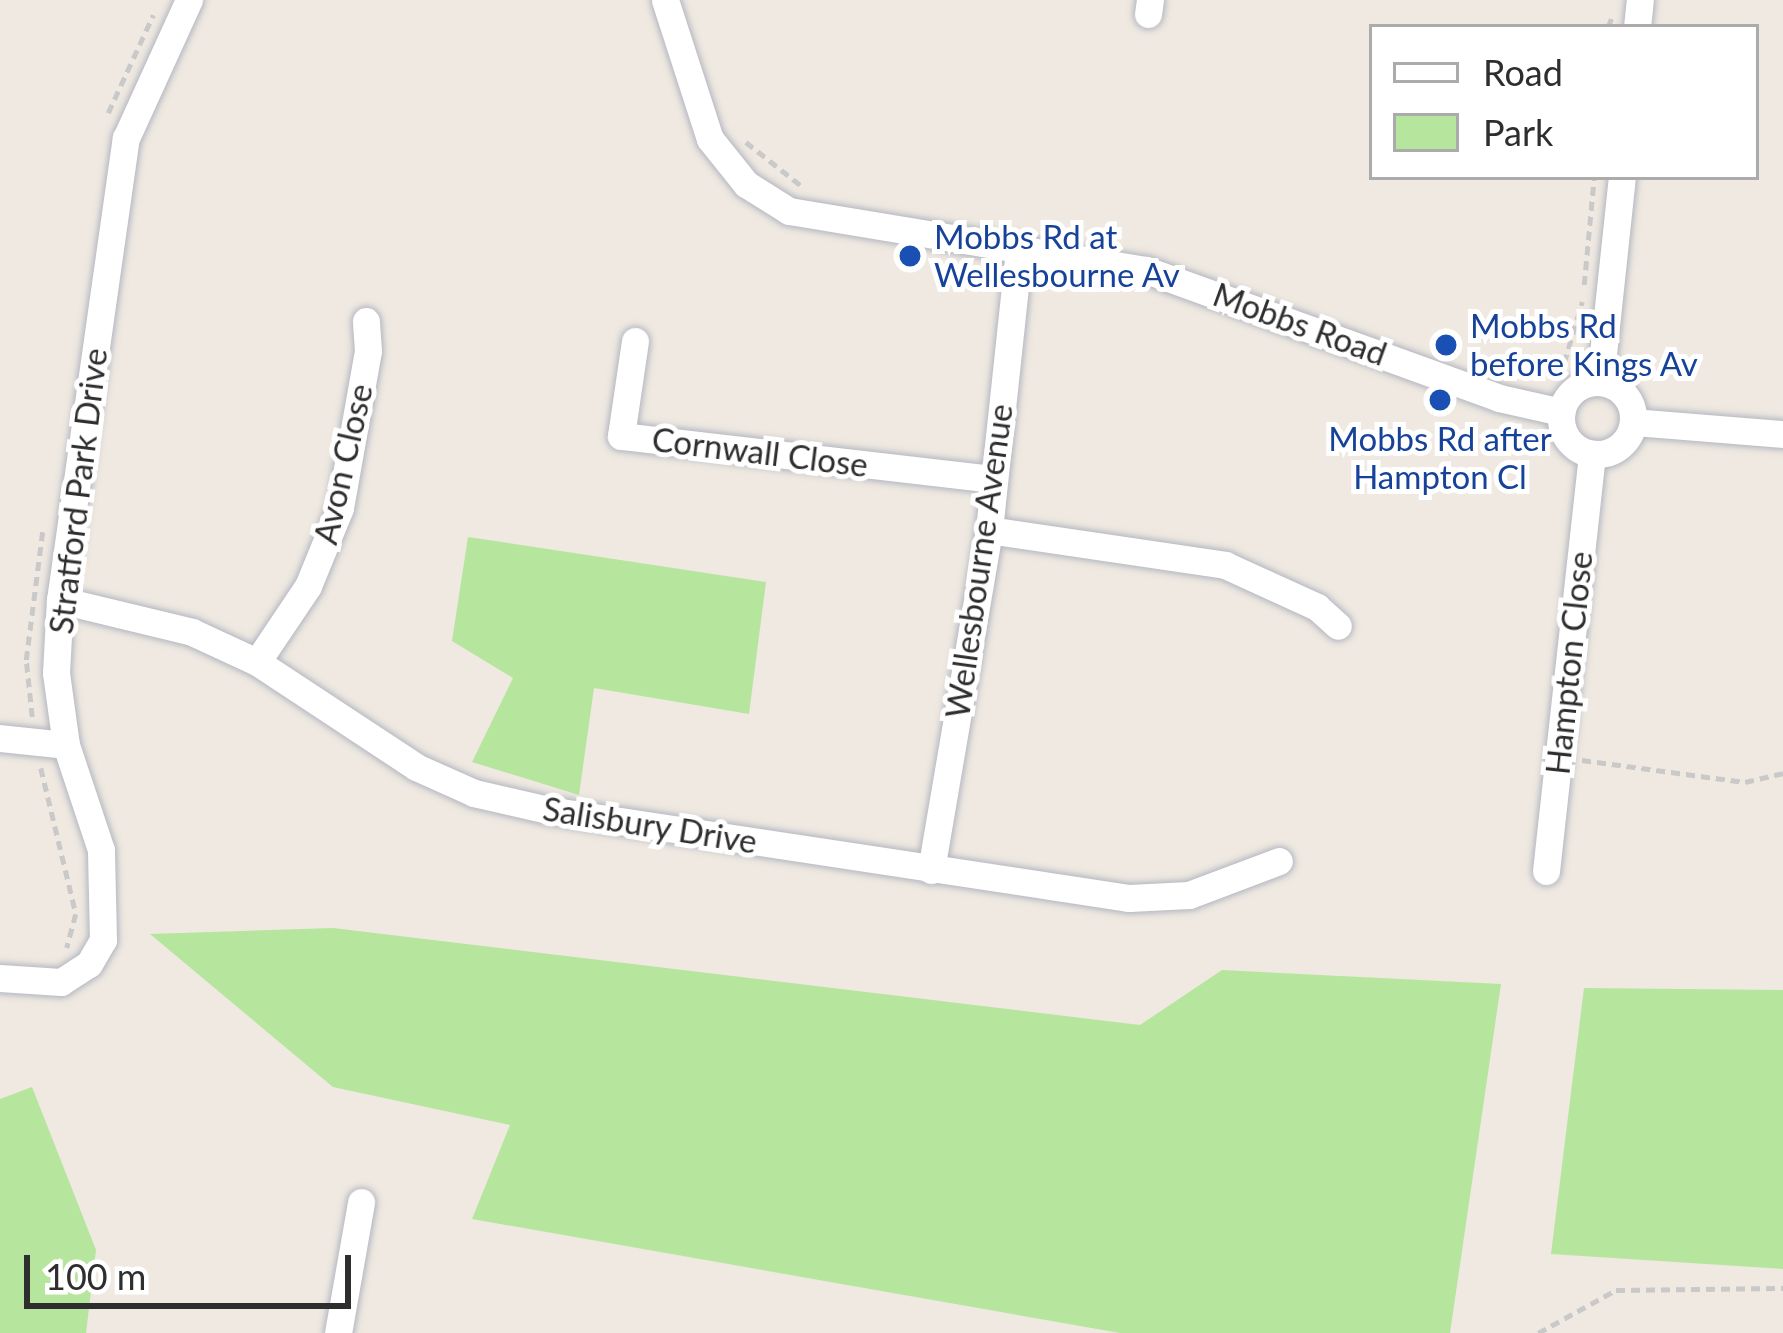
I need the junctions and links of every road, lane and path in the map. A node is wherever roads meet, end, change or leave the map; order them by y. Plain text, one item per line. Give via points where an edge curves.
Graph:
1 (190, 0) edge
2 (665, 0) edge
3 (1640, 1) edge
4 (1622, 18) edge
5 (734, 128) dead end
6 (1594, 180) edge
7 (1622, 180) edge
8 (821, 194) dead end
9 (1019, 251) junction
10 (366, 321) dead end
11 (635, 341) dead end
12 (1516, 376) dead end
13 (1600, 382) junction
14 (1561, 412) junction
15 (1633, 422) junction
16 (1783, 434) edge
17 (1592, 454) junction
18 (994, 479) junction
19 (988, 530) junction
20 (60, 600) junction
21 (1338, 626) dead end
22 (256, 662) junction
23 (0, 738) edge
24 (66, 745) junction
25 (1558, 757) junction
26 (41, 768) dead end
27 (1783, 773) edge
28 (1279, 862) dead end
29 (932, 870) junction
30 (1546, 872) dead end
31 (54, 957) dead end
32 (0, 978) edge
33 (361, 1202) dead end
34 (1783, 1288) edge
35 (338, 1333) edge
36 (1538, 1333) edge

1 - 20 street, Stratford Park Drive via 126,138
2 - 9 street, Mobbs Road via 710,139 766,200 817,220
3 - 4 street
5 - 8 path via 777,171
6 - 12 path via 1583,300 1564,363 1549,374
7 - 13 street
9 - 14 street, Mobbs Road via 1146,270 1499,398
9 - 18 street, Wellesbourne Avenue
10 - 22 street, Avon Close via 340,508 308,586
11 - 18 street, Cornwall Close via 621,436
13 - 14 street via 1571,393
13 - 15 street via 1622,391
14 - 17 street via 1572,444
15 - 16 street
15 - 17 street via 1614,450
17 - 25 street, Hampton Close
18 - 19 street, Wellesbourne Avenue
19 - 21 street via 1226,565 1317,607
19 - 29 street, Wellesbourne Avenue
20 - 22 street, Salisbury Drive via 192,632
20 - 24 street, Stratford Park Drive via 56,673
22 - 29 street, Salisbury Drive via 416,767 474,793
23 - 24 street
24 - 32 street, Stratford Park Drive via 101,850 103,940 88,964 61,982
25 - 27 path via 1745,782
25 - 30 street, Hampton Close
26 - 31 path via 76,914 68,948
28 - 29 street, Salisbury Drive via 1189,895 1129,898
33 - 35 street
34 - 36 path via 1616,1290

